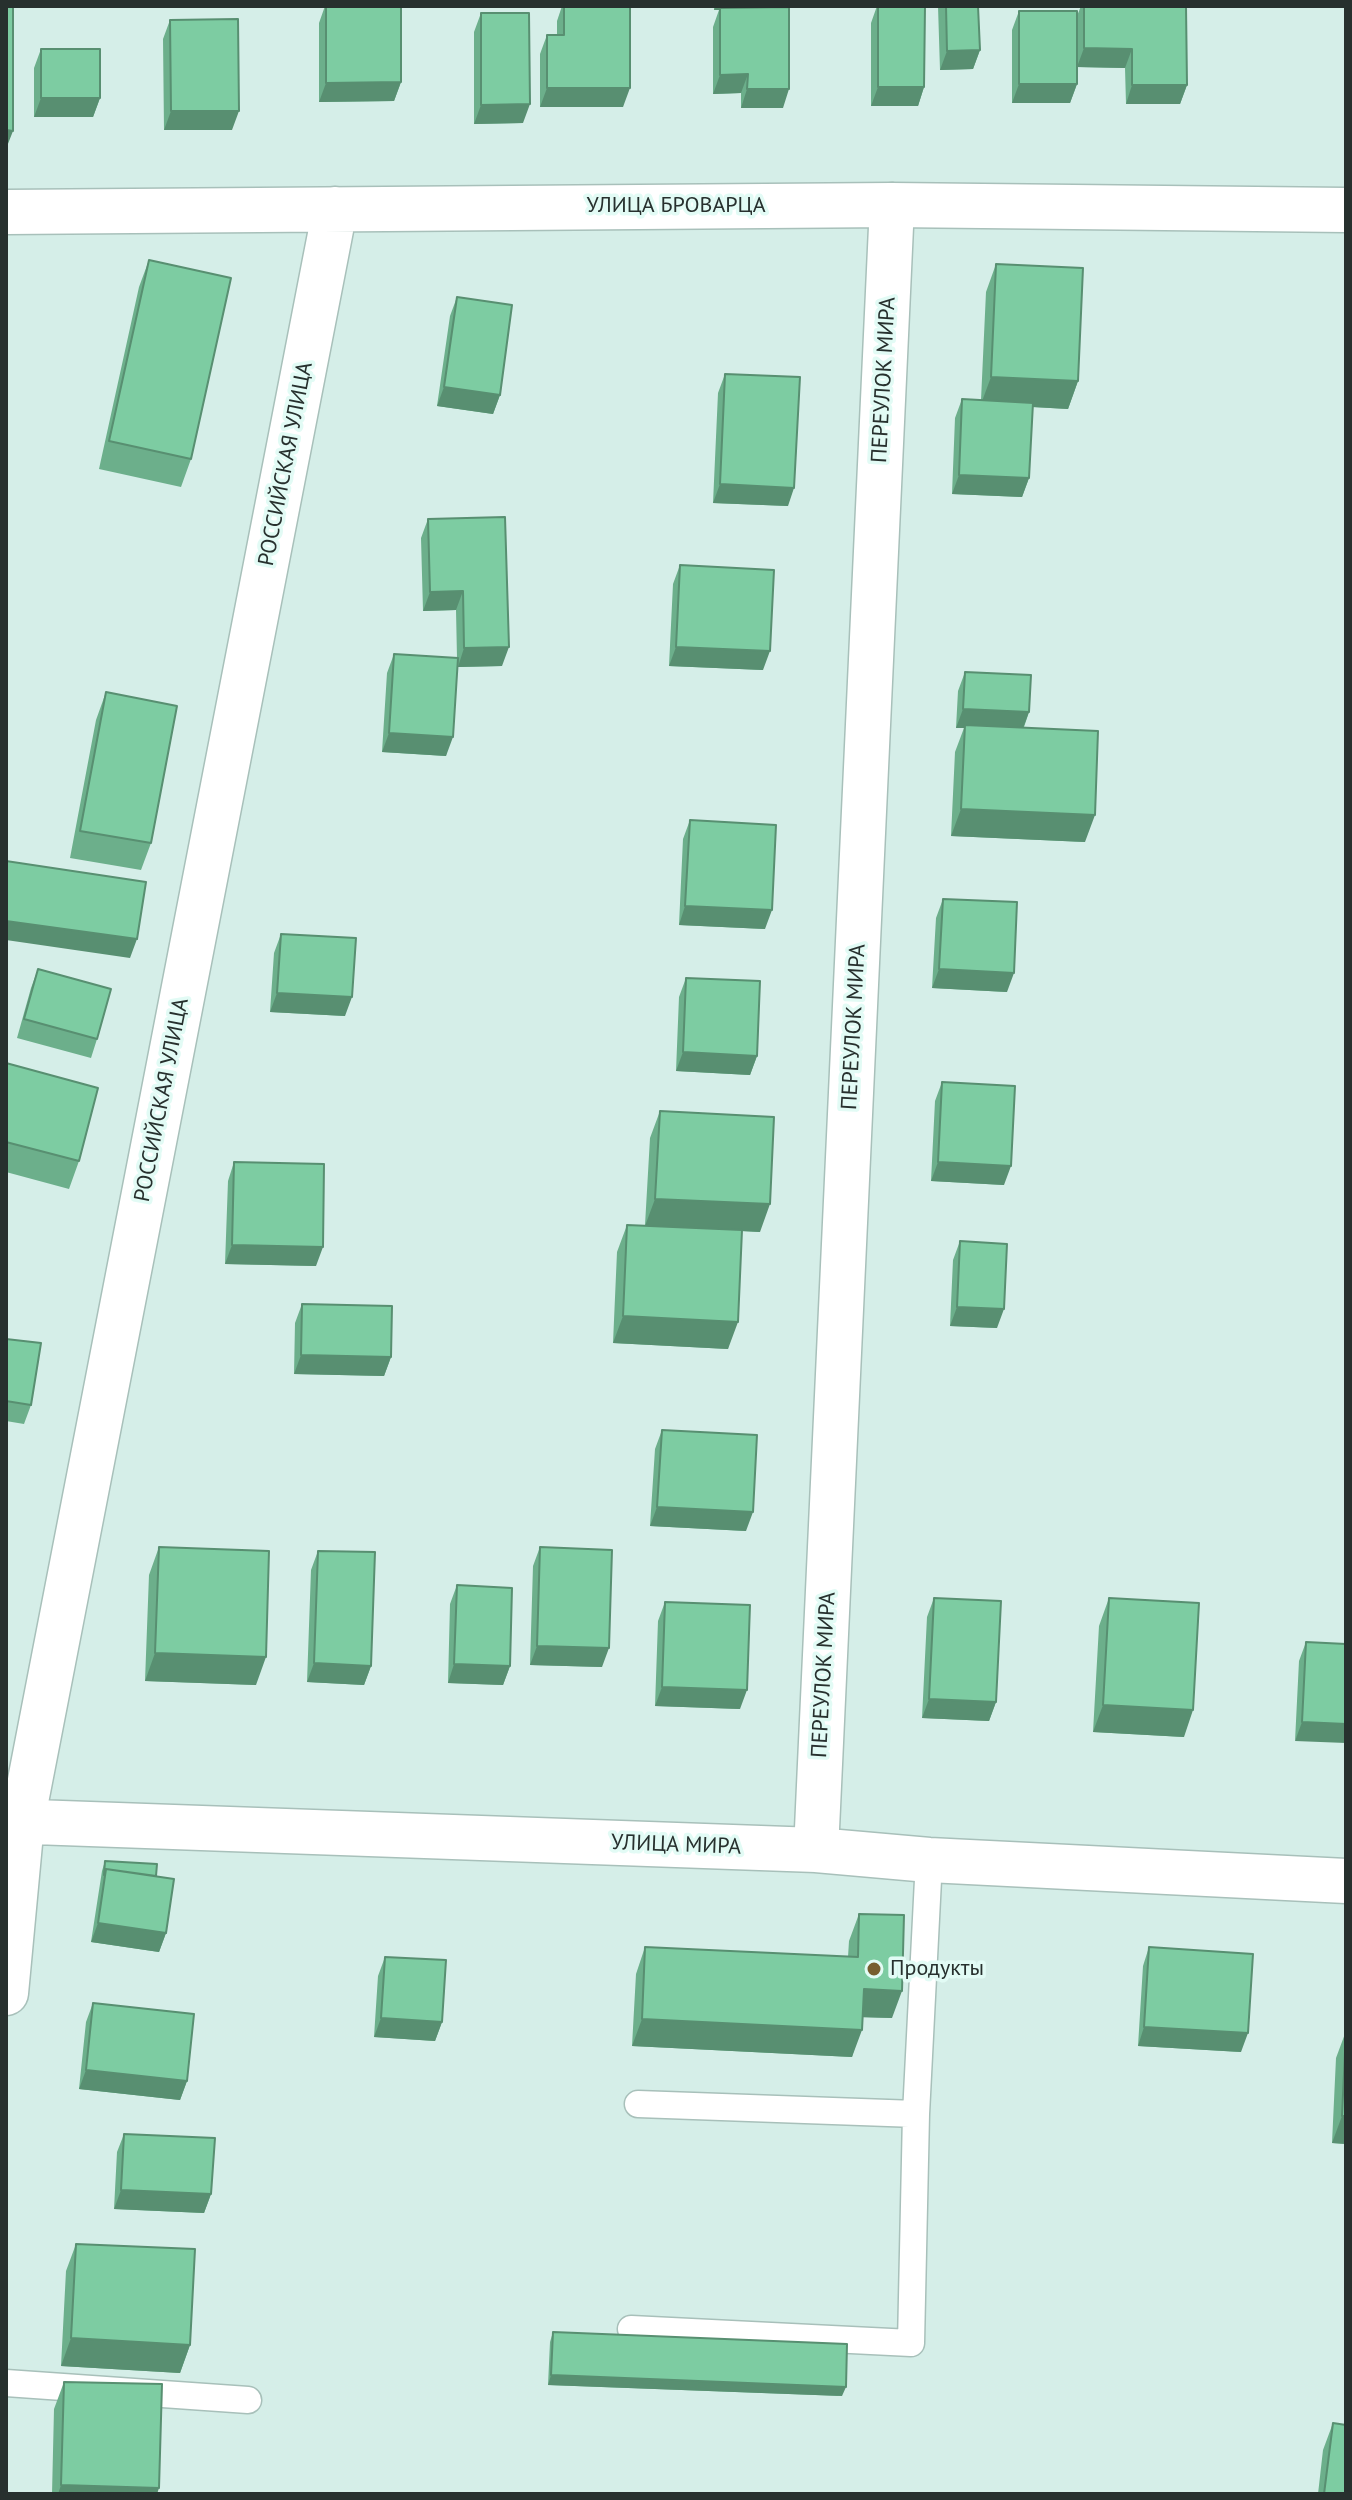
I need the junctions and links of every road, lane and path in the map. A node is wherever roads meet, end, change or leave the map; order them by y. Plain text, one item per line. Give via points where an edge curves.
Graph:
1 (892, 205) junction
2 (335, 209) junction
3 (1346, 210) edge
4 (6, 212) edge
5 (14, 1821) edge
6 (816, 1850) junction
7 (929, 1860) junction
8 (1346, 1881) edge
9 (6, 1993) edge
10 (638, 2104) dead end
11 (916, 2114) junction
12 (631, 2329) dead end
13 (6, 2383) edge
14 (248, 2400) dead end

1 - 2 street, УЛИЦА БРОВАРЦА
1 - 3 street, УЛИЦА БРОВАРЦА
1 - 6 street, ПЕРЕУЛОК МИРА
2 - 4 street, УЛИЦА БРОВАРЦА
2 - 5 street, РОССИЙСКАЯ УЛИЦА
5 - 6 street, УЛИЦА МИРА
5 - 9 street, РОССИЙСКАЯ УЛИЦА
6 - 7 street, УЛИЦА МИРА
7 - 8 street, УЛИЦА МИРА
7 - 11 lane
10 - 11 lane
11 - 12 lane via 911,2343
13 - 14 lane

